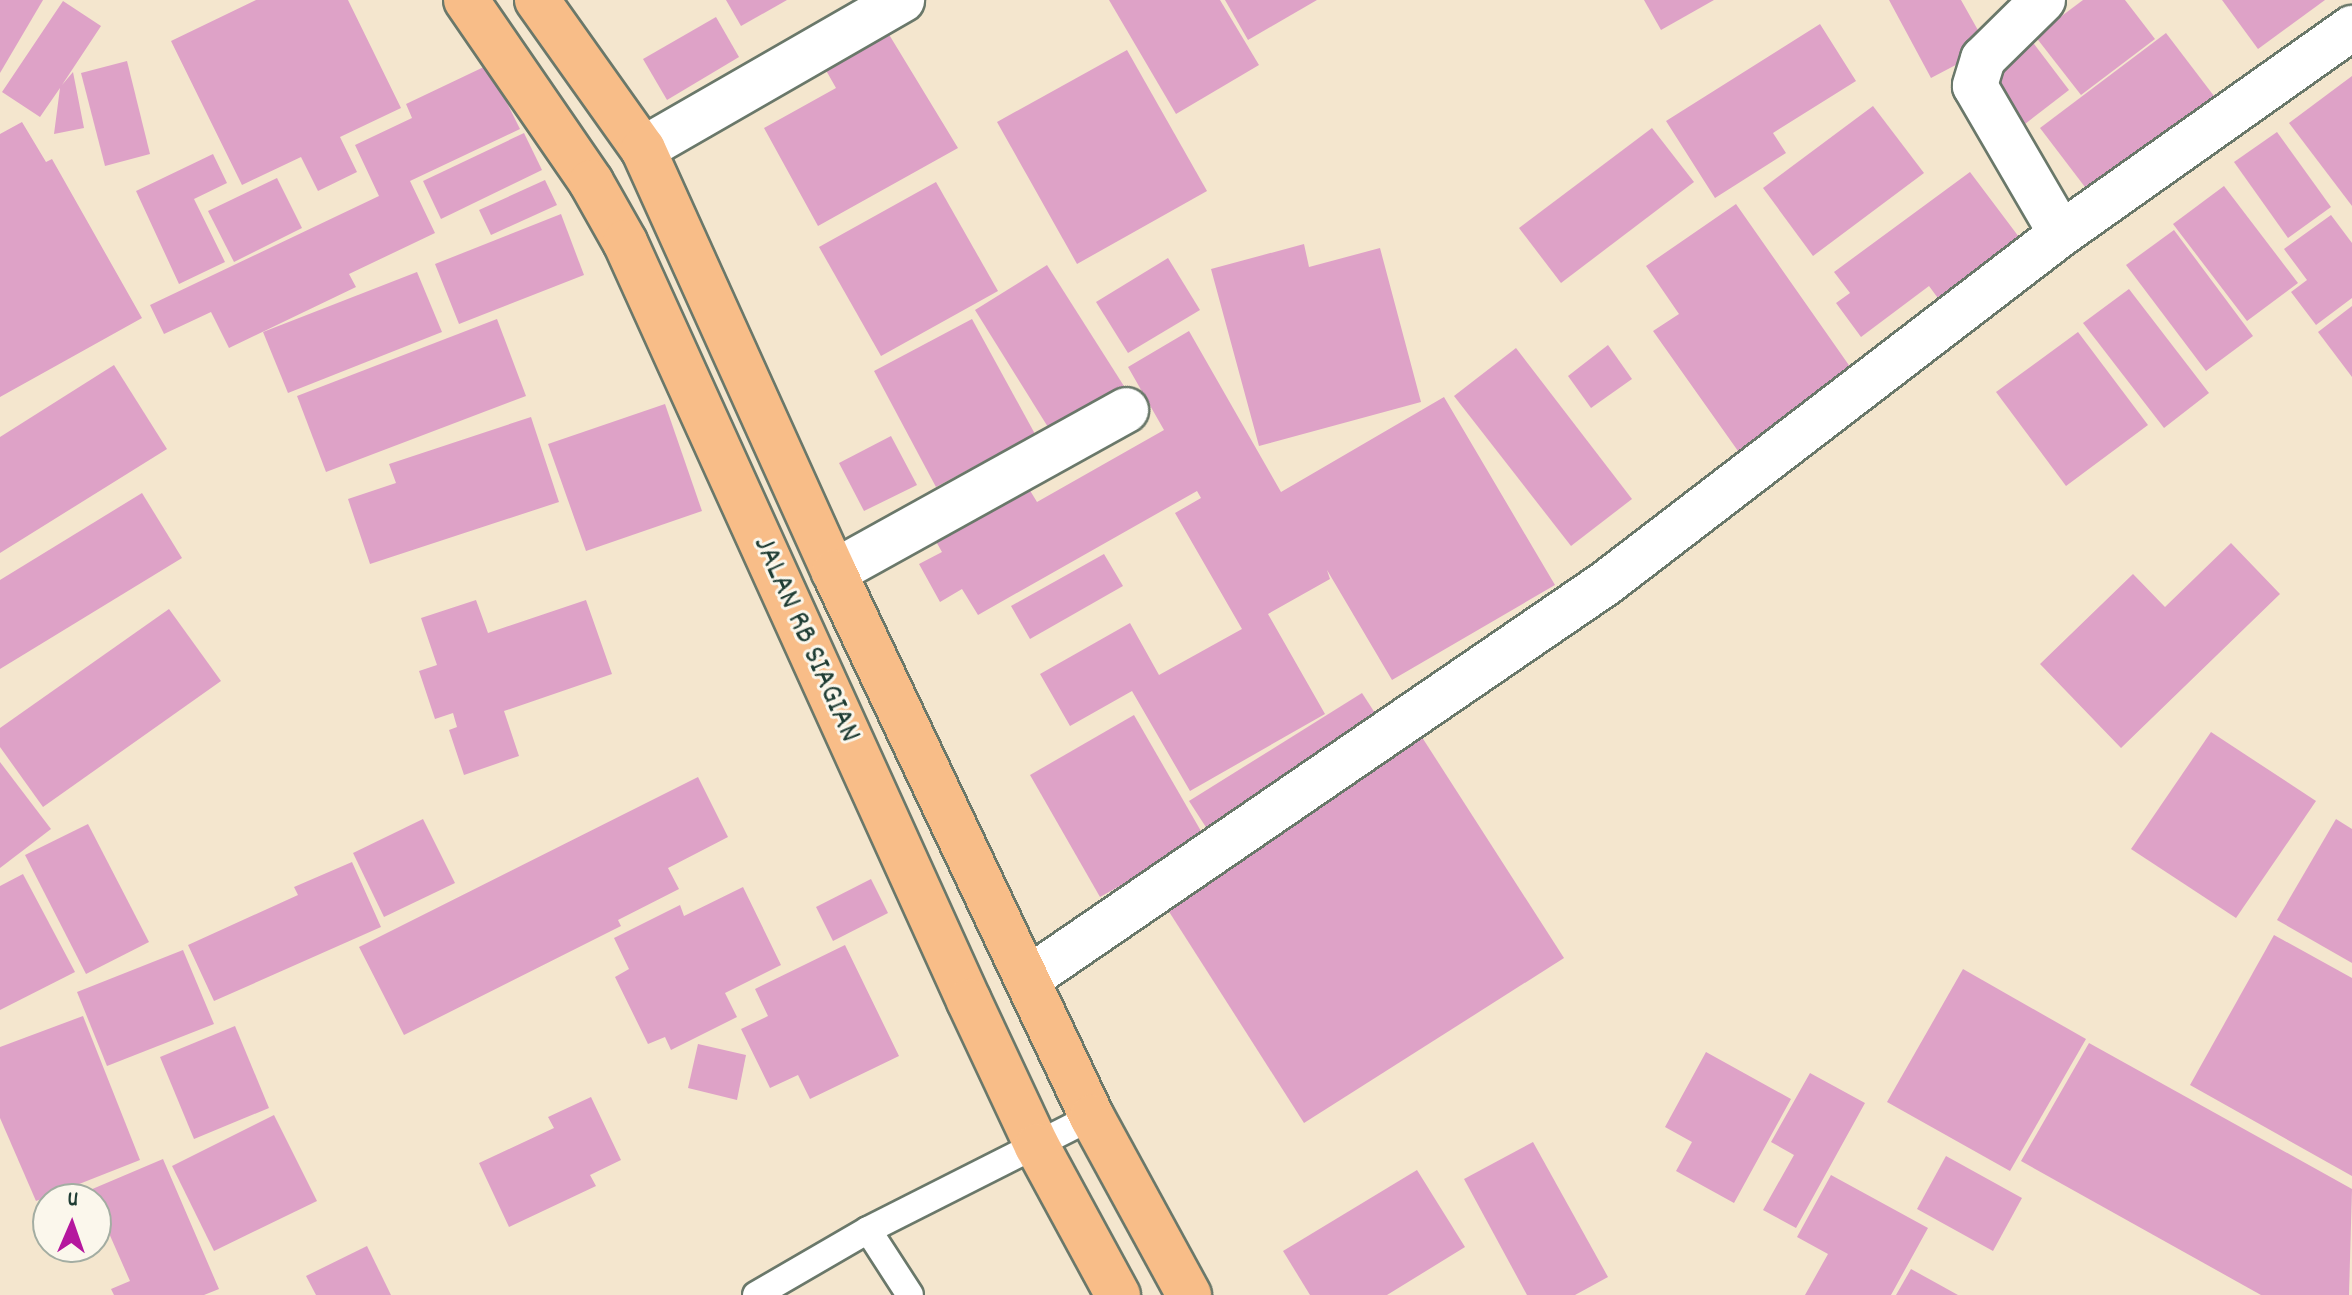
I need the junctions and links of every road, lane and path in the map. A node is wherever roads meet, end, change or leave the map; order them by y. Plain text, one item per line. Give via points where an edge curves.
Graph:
1 (466, 0) edge
2 (537, 0) edge
3 (902, 0) edge
4 (2043, 0) edge
5 (2352, 28) edge
6 (643, 149) junction
7 (2061, 234) junction
8 (1126, 410) dead end
9 (834, 572) junction
10 (1029, 978) junction
11 (1092, 1117) junction
12 (1037, 1146) junction
13 (868, 1230) junction
14 (756, 1295) edge
15 (910, 1295) edge
16 (1118, 1295) edge
17 (1189, 1295) edge

1 - 12 highway, JALAN RB SIAGIAN via 591,182 625,242
2 - 6 highway, JALAN RB SIAGIAN
3 - 6 street
4 - 7 street via 1983,59 1975,86
5 - 7 street
6 - 9 highway, JALAN RB SIAGIAN
7 - 10 street via 1606,583
8 - 9 street
9 - 10 highway, JALAN RB SIAGIAN
10 - 11 highway, JALAN RB SIAGIAN
11 - 12 lane
11 - 17 highway, JALAN RB SIAGIAN
12 - 13 lane
12 - 16 highway, JALAN RB SIAGIAN
13 - 14 lane
13 - 15 lane

